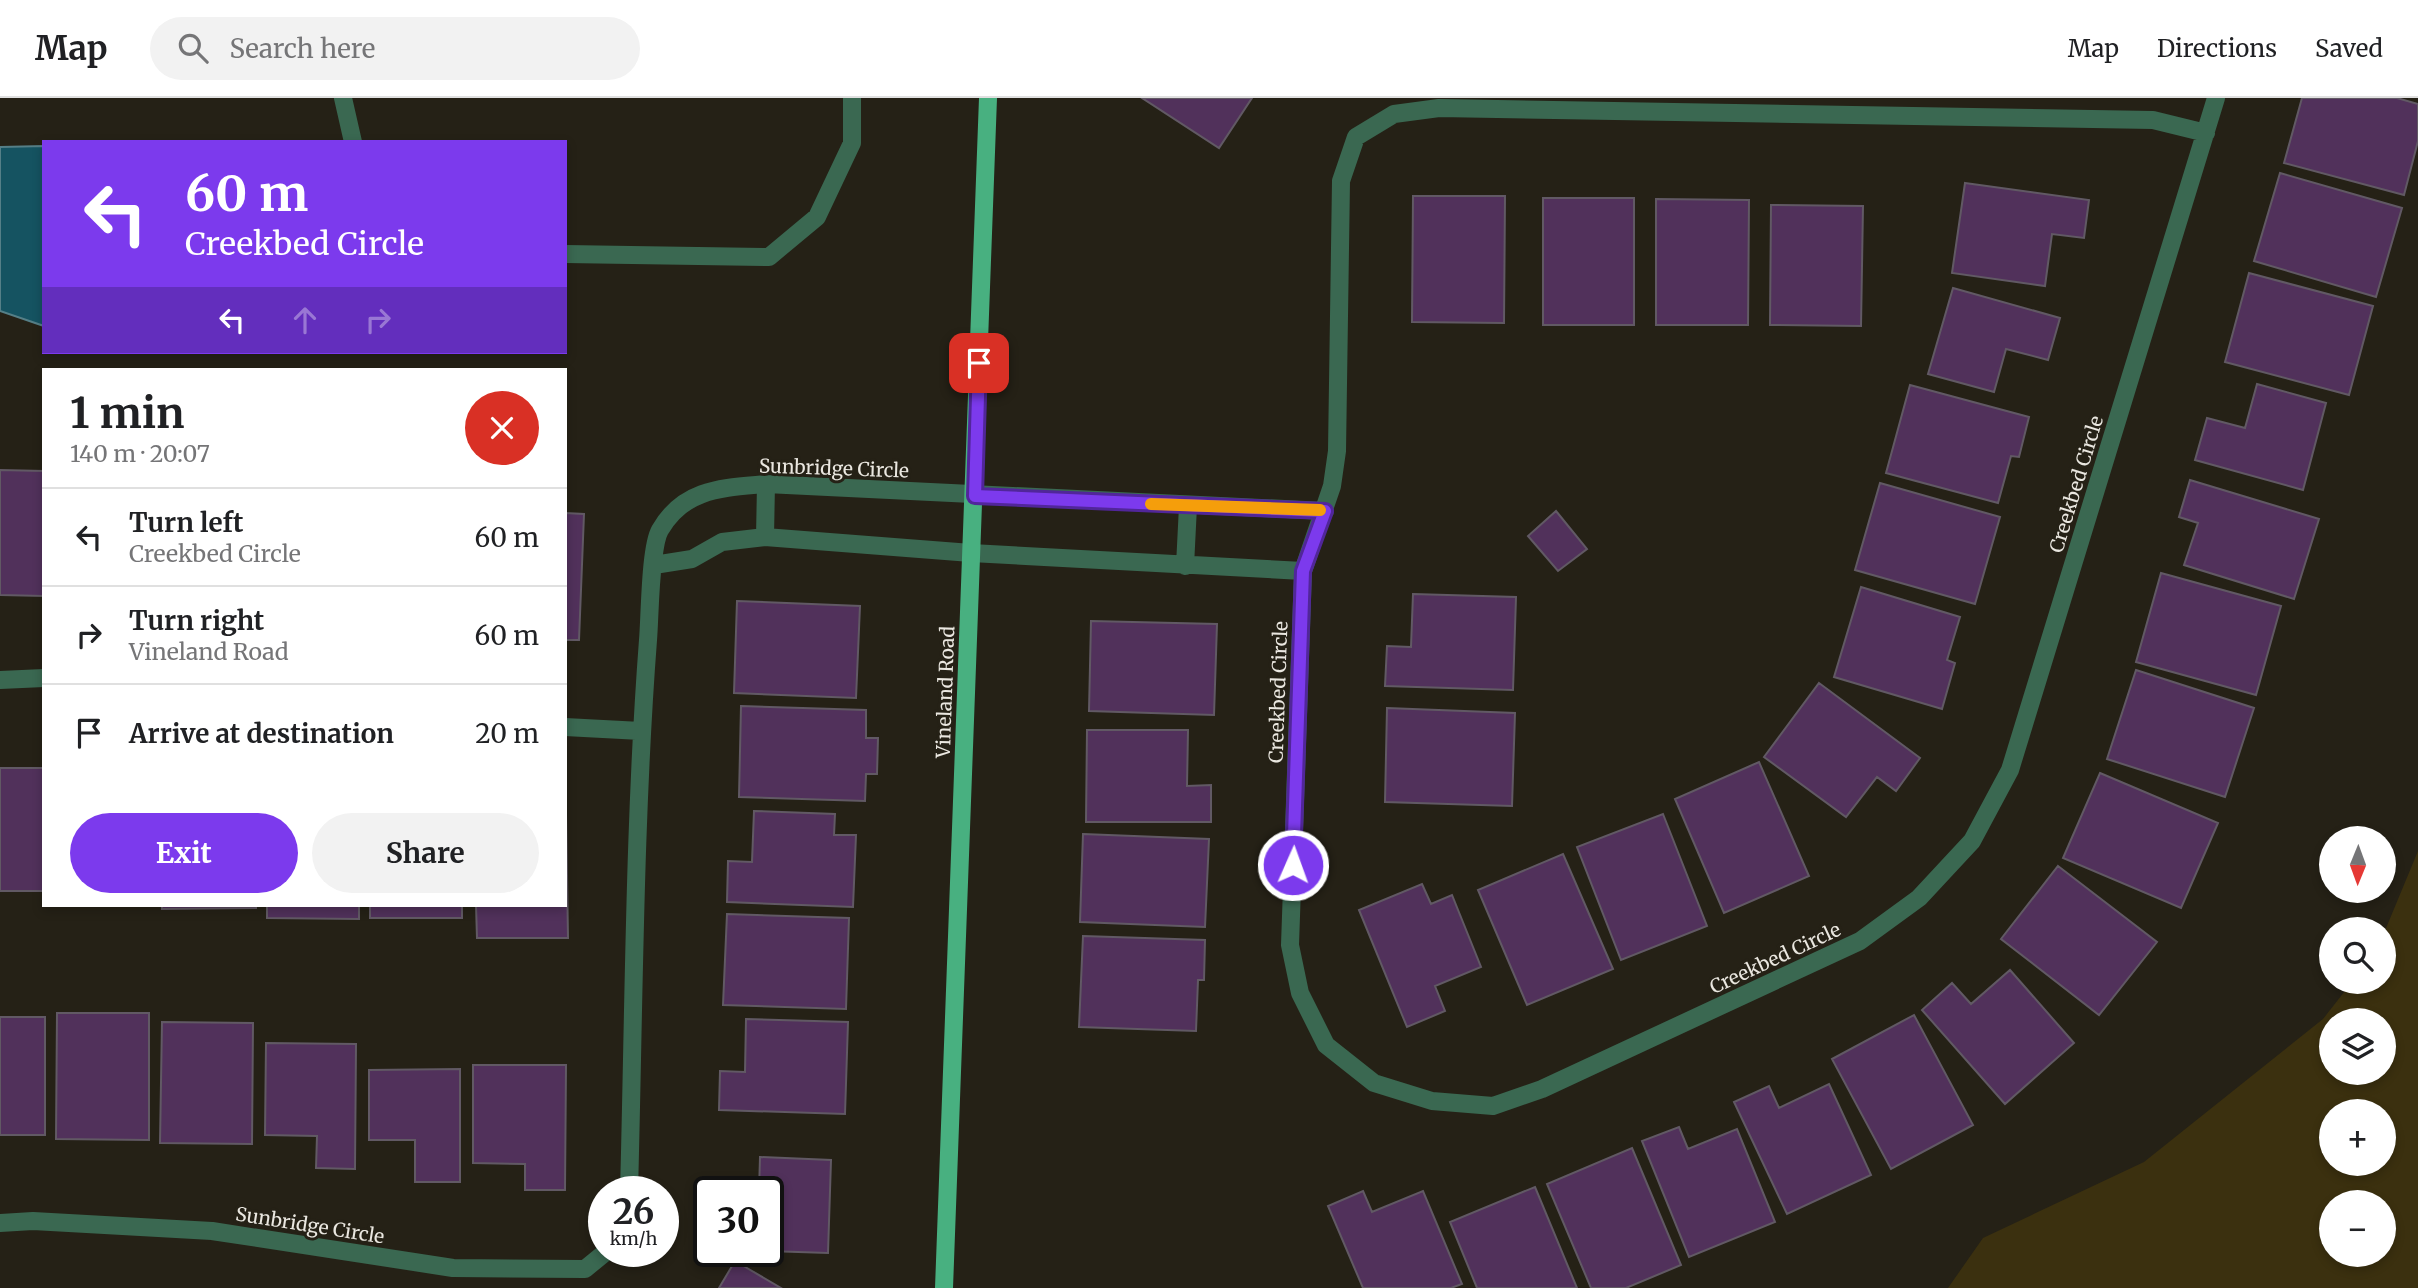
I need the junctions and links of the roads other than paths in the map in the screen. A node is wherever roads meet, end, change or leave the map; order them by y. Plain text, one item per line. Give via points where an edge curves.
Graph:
1 (343, 98) edge
2 (852, 98) edge
3 (988, 98) edge
4 (2216, 98) edge
5 (2206, 133) junction
6 (353, 140) edge
7 (567, 254) edge
8 (766, 484) junction
9 (975, 496) junction
10 (1188, 506) junction
11 (1325, 511) junction
12 (765, 537) junction
13 (971, 553) junction
14 (654, 565) junction
15 (1185, 566) junction
16 (1303, 571) junction
17 (42, 678) edge
18 (0, 680) edge
19 (567, 727) edge
20 (641, 731) junction
21 (629, 1176) edge
22 (0, 1223) edge
23 (588, 1267) edge
24 (944, 1288) edge

1 - 6 street
2 - 7 street via 852,143 817,217 769,257
3 - 9 main road, Vineland Road
4 - 5 street, Creekbed Circle
5 - 11 street, Creekbed Circle via 2152,120 1439,108 1394,114 1356,137 1341,181 1337,451
5 - 16 street, Creekbed Circle via 2010,770 1972,841 1919,898 1860,941 1542,1089 1493,1106 1432,1101 1374,1083 1326,1045 1300,993 1290,945
8 - 9 street, Sunbridge Circle
8 - 12 street
8 - 14 street, Sunbridge Circle via 707,490 682,505 659,531
9 - 10 street
9 - 13 main road, Vineland Road
10 - 11 street
10 - 15 street
11 - 16 street, Creekbed Circle
12 - 13 street
12 - 14 street via 722,542 692,559
13 - 15 street
13 - 24 main road, Vineland Road
14 - 20 street, Sunbridge Circle
15 - 16 street
17 - 18 street
19 - 20 street
20 - 21 street, Sunbridge Circle
22 - 23 street, Sunbridge Circle via 212,1231 453,1268

